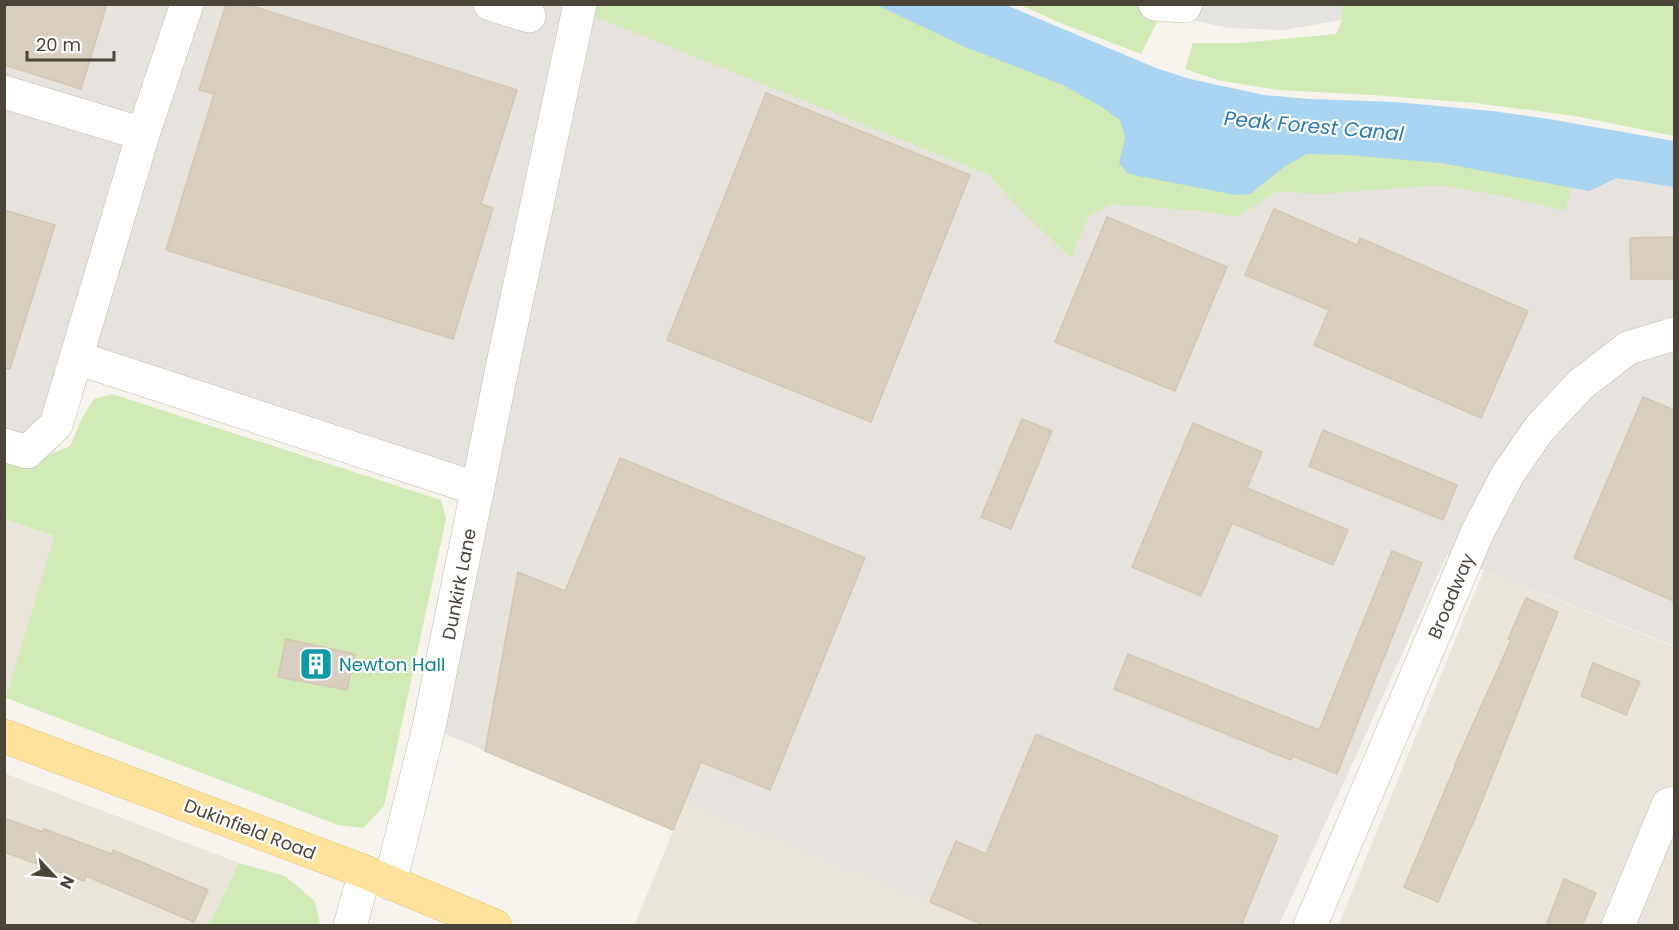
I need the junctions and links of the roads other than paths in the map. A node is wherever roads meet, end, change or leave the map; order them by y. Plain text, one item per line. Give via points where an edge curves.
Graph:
1 (187, 4) edge
2 (490, 4) edge
3 (580, 4) edge
4 (529, 16) dead end
5 (4, 92) edge
6 (143, 134) junction
7 (1674, 334) edge
8 (77, 357) junction
9 (4, 445) edge
10 (478, 489) junction
11 (4, 736) edge
12 (1674, 803) edge
13 (378, 878) junction
14 (350, 926) edge
15 (495, 926) edge
16 (1310, 926) edge
17 (1618, 926) edge

1 - 6 street
2 - 4 street
3 - 10 street, Dunkirk Lane
5 - 6 street
6 - 8 street
7 - 16 street, Broadway via 1628,348 1580,385 1539,429 1508,474 1478,531
8 - 9 street via 56,425 27,452
8 - 10 street
10 - 13 street, Dunkirk Lane via 429,728
11 - 13 main road, Dukinfield Road
12 - 17 street via 1668,806
13 - 14 street, Dunkirk Lane
13 - 15 main road, Dukinfield Road

